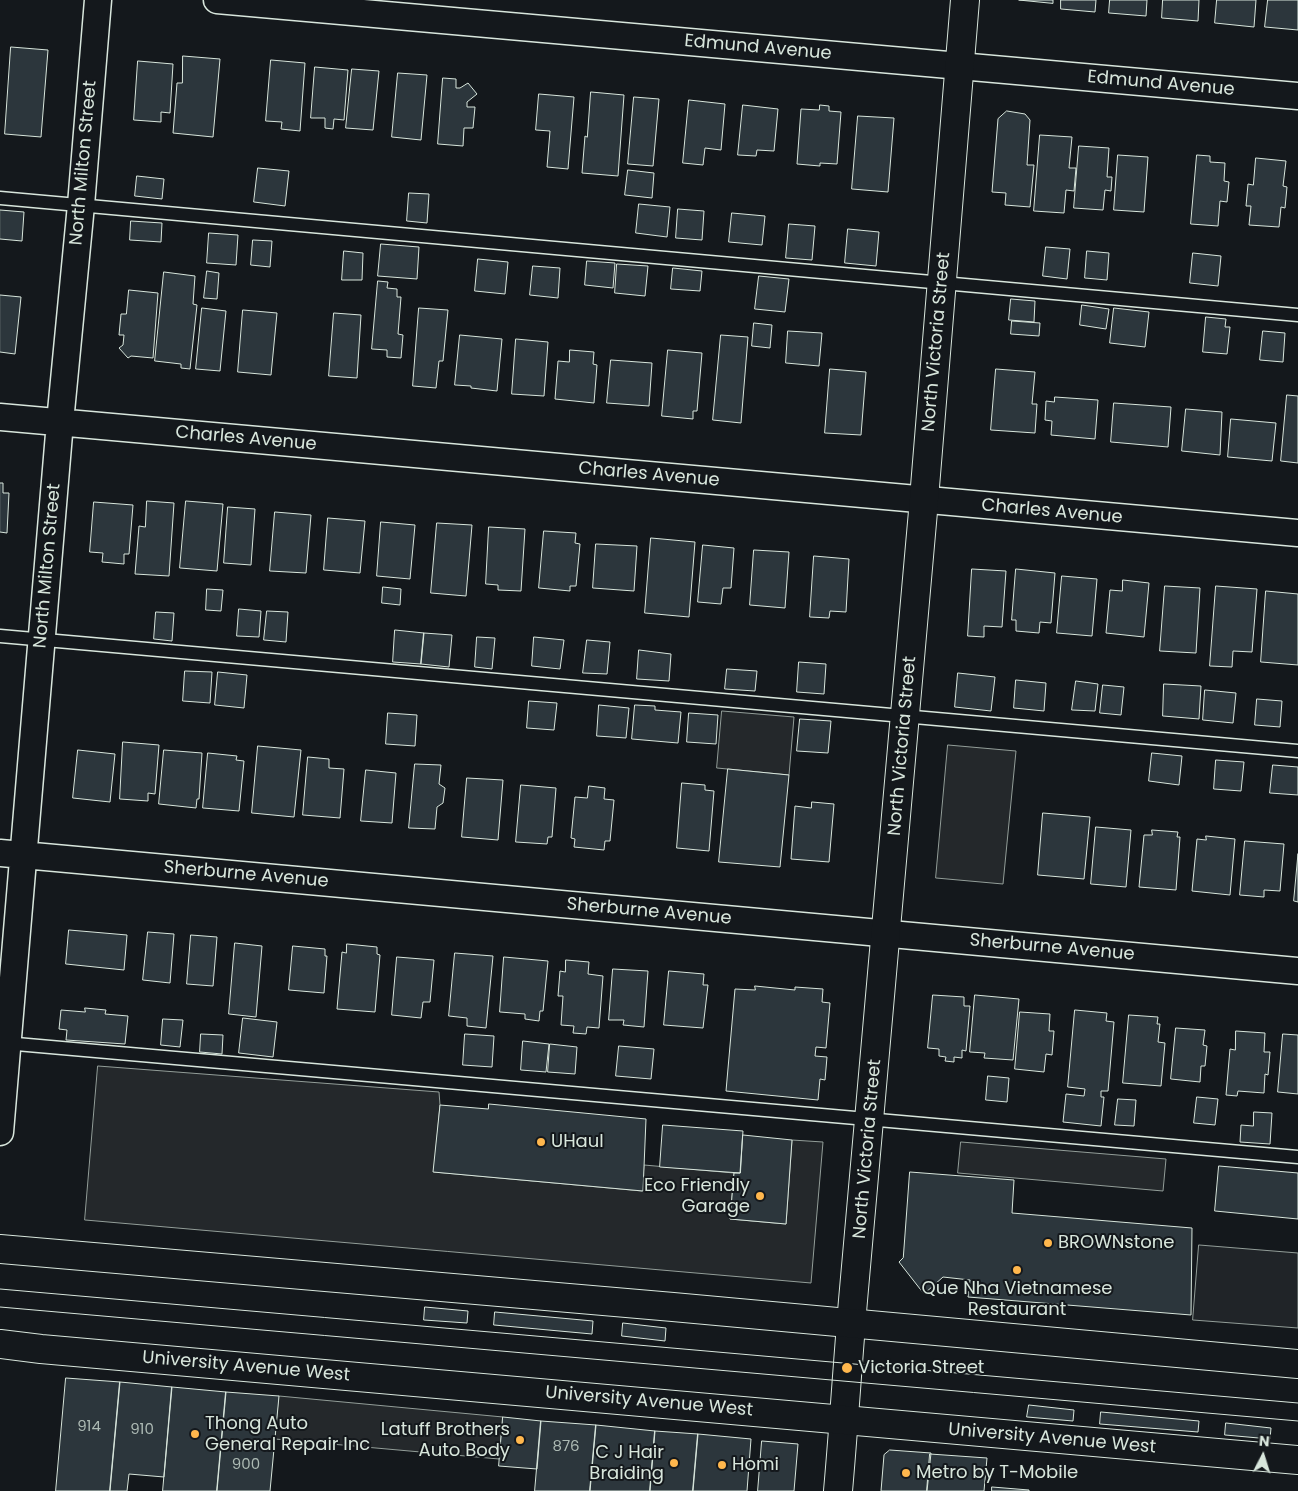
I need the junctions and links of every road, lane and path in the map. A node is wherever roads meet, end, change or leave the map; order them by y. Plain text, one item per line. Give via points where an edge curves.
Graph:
1 (98, 0) edge
2 (217, 0) edge
3 (964, 0) edge
4 (959, 66) junction
5 (1298, 96) edge
6 (0, 198) edge
7 (81, 205) junction
8 (942, 284) junction
9 (1298, 314) edge
10 (0, 417) edge
11 (60, 422) junction
12 (923, 500) junction
13 (1298, 533) edge
14 (0, 636) edge
15 (42, 640) junction
16 (906, 716) junction
17 (1298, 751) edge
18 (12, 854) edge
19 (887, 933) junction
20 (1298, 971) edge
21 (4, 1043) edge
22 (871, 1118) junction
23 (0, 1132) edge
24 (1298, 1157) edge
25 (0, 1249) edge
26 (852, 1324) junction
27 (0, 1344) edge
28 (1298, 1364) edge
29 (845, 1421) junction
30 (1298, 1460) edge
31 (838, 1491) edge

1 - 7 street, North Milton Street
2 - 4 street, Edmund Avenue
3 - 4 main road, North Victoria Street
4 - 5 street, Edmund Avenue
4 - 8 main road, North Victoria Street
6 - 7 lane
7 - 8 lane
7 - 11 street, North Milton Street
8 - 9 lane
8 - 12 main road, North Victoria Street
10 - 11 street, Charles Avenue
11 - 12 street, Charles Avenue
11 - 15 street, North Milton Street
12 - 13 street, Charles Avenue
12 - 16 main road, North Victoria Street
14 - 15 lane
15 - 16 lane
15 - 18 street, North Milton Street
16 - 17 lane
16 - 19 main road, North Victoria Street
18 - 19 street, Sherburne Avenue
18 - 21 street, North Milton Street
19 - 20 street, Sherburne Avenue
19 - 22 main road, North Victoria Street
21 - 22 lane
21 - 23 street, North Milton Street
22 - 24 lane
22 - 26 main road, North Victoria Street
25 - 26 main road
26 - 28 main road
26 - 29 main road, North Victoria Street
27 - 29 main road, University Avenue West
29 - 30 main road, University Avenue West
29 - 31 main road, North Victoria Street

